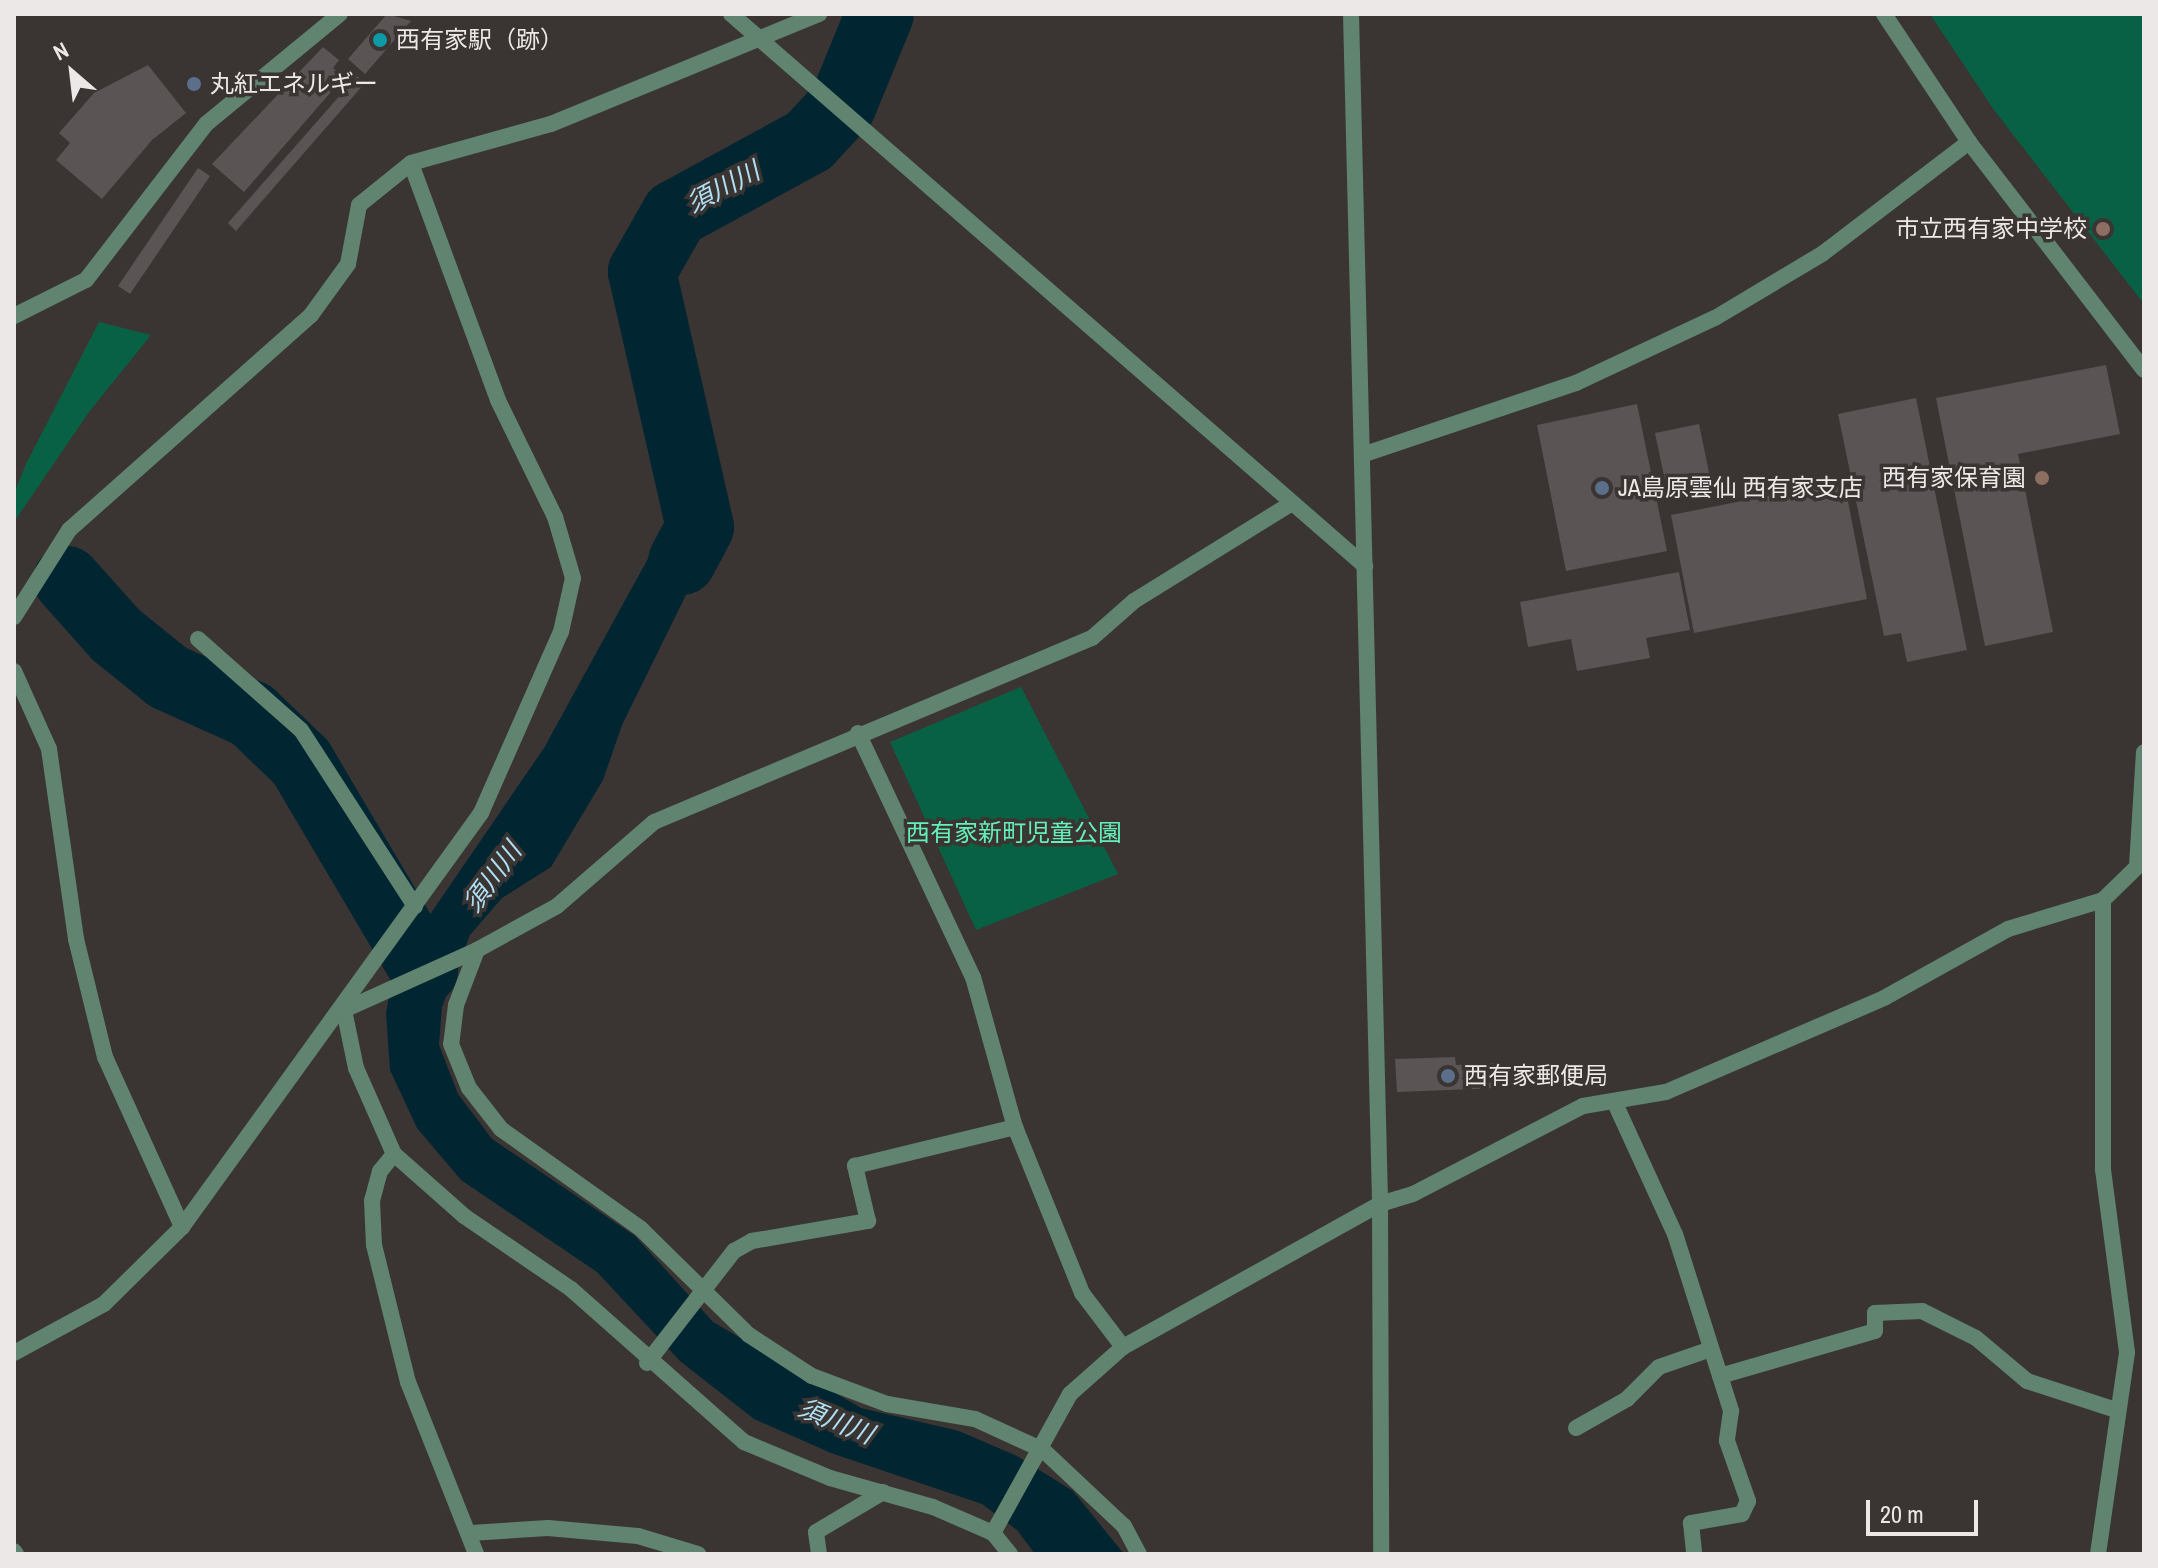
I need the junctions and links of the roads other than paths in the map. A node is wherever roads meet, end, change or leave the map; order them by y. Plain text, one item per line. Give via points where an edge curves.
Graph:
1 (340, 14) edge
2 (731, 14) edge
3 (819, 14) edge
4 (1351, 14) edge
5 (1884, 14) edge
6 (758, 38) junction
7 (1969, 142) junction
8 (411, 163) junction
9 (14, 316) edge
10 (2144, 370) edge
11 (1362, 455) junction
12 (1292, 503) junction
13 (1365, 566) junction
14 (14, 617) edge
15 (198, 639) dead end
16 (14, 671) edge
17 (858, 733) junction
18 (2144, 752) edge
19 (2140, 863) edge
20 (2103, 900) junction
21 (410, 913) junction
22 (472, 952) junction
23 (344, 1010) junction
24 (1614, 1101) junction
25 (1015, 1127) junction
26 (394, 1154) junction
27 (1380, 1204) junction
28 (182, 1227) junction
29 (699, 1295) junction
30 (1123, 1347) junction
31 (1711, 1349) junction
32 (14, 1353) edge
33 (651, 1358) junction
34 (1720, 1376) junction
35 (2116, 1410) junction
36 (1576, 1428) dead end
37 (1040, 1457) junction
38 (883, 1492) junction
39 (995, 1529) junction
40 (471, 1533) junction
41 (476, 1554) edge
42 (698, 1554) edge
43 (819, 1554) edge
44 (1010, 1554) edge
45 (1139, 1554) edge
46 (1381, 1554) edge
47 (1694, 1554) edge
48 (2098, 1554) edge

1 - 9 street via 206,124 86,280
2 - 6 street
3 - 6 street
4 - 11 street
5 - 7 street
6 - 8 street via 551,124
6 - 12 street
7 - 10 street
7 - 11 street via 1822,254 1715,318 1576,383
8 - 14 street via 359,205 348,264 311,315 69,530
8 - 21 street via 498,400 555,517 573,578 561,632 481,813
11 - 13 street
12 - 13 street
12 - 17 street via 1134,601 1092,638
13 - 27 street
15 - 21 street via 301,730
16 - 28 street via 49,749 76,939 105,1057
17 - 22 street via 654,822 557,906
17 - 25 street via 973,977
18 - 19 street
19 - 20 street
20 - 24 street via 2008,929 1884,998 1666,1092
20 - 35 street via 2103,1170 2127,1352
21 - 23 street
22 - 23 street
22 - 29 street via 451,1044 469,1088 501,1129 641,1229
23 - 26 street via 356,1068
23 - 28 street
24 - 27 street via 1583,1106 1413,1194
24 - 31 street via 1675,1234
25 - 29 street via 855,1166 868,1221 752,1241 734,1251
25 - 30 street via 1082,1293
26 - 33 street via 464,1216 571,1289
26 - 40 street via 380,1171 372,1201 374,1245 408,1382
27 - 30 street
27 - 46 street
28 - 32 street via 104,1304
29 - 33 street
29 - 37 street via 812,1376 887,1404 975,1419
30 - 37 street via 1070,1394
31 - 34 street
31 - 36 street via 1659,1367 1627,1399
33 - 38 street via 744,1442
34 - 35 street via 1875,1331 1875,1313 1922,1311 1976,1338 2027,1381
34 - 47 street via 1731,1411 1727,1441 1748,1501 1742,1514 1691,1523
35 - 48 street
37 - 39 street
37 - 45 street via 1124,1526
38 - 39 street
38 - 43 street via 816,1532
39 - 44 street
40 - 41 street
40 - 42 street via 563,1529 638,1536

